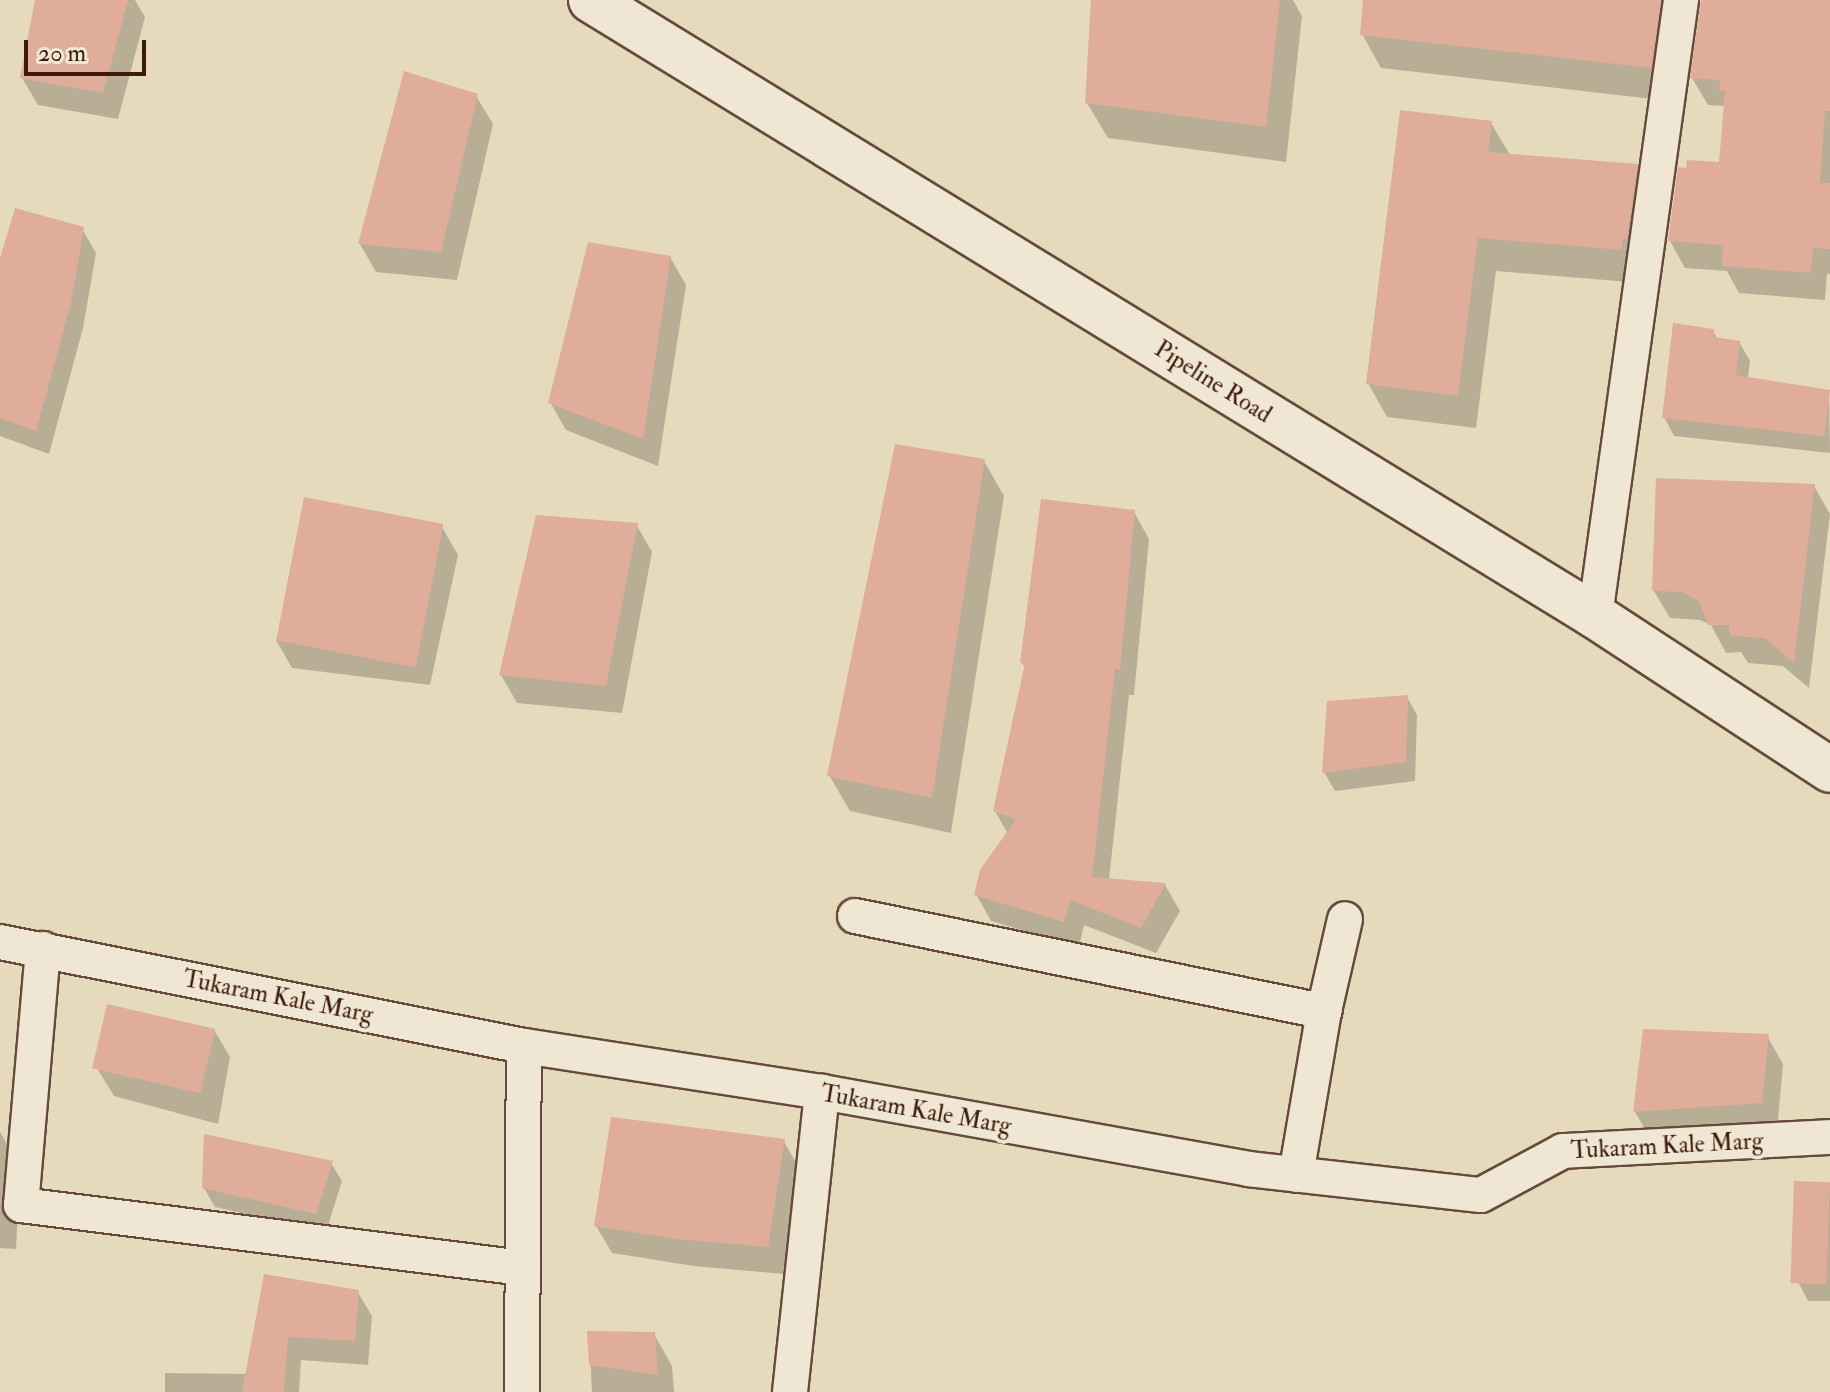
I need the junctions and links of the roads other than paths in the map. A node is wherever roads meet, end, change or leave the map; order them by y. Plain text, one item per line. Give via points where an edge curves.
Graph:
1 (591, 0) edge
2 (1681, 0) edge
3 (1595, 616) junction
4 (1830, 770) edge
5 (855, 916) dead end
6 (1345, 919) dead end
7 (0, 942) edge
8 (43, 949) junction
9 (1324, 1011) junction
10 (524, 1046) junction
11 (822, 1092) junction
12 (1830, 1137) edge
13 (1296, 1175) junction
14 (523, 1268) junction
15 (522, 1392) edge
16 (790, 1392) edge

1 - 3 street, Pipeline Road
2 - 3 street
3 - 4 street, Pipeline Road
5 - 9 street
6 - 9 street
7 - 8 street, Tukaram Kale Marg
8 - 10 street, Tukaram Kale Marg
8 - 14 street via 21,1205
9 - 13 street
10 - 11 street, Tukaram Kale Marg
10 - 14 street
11 - 13 street, Tukaram Kale Marg
11 - 16 street
12 - 13 street, Tukaram Kale Marg via 1563,1151 1481,1195
14 - 15 street

